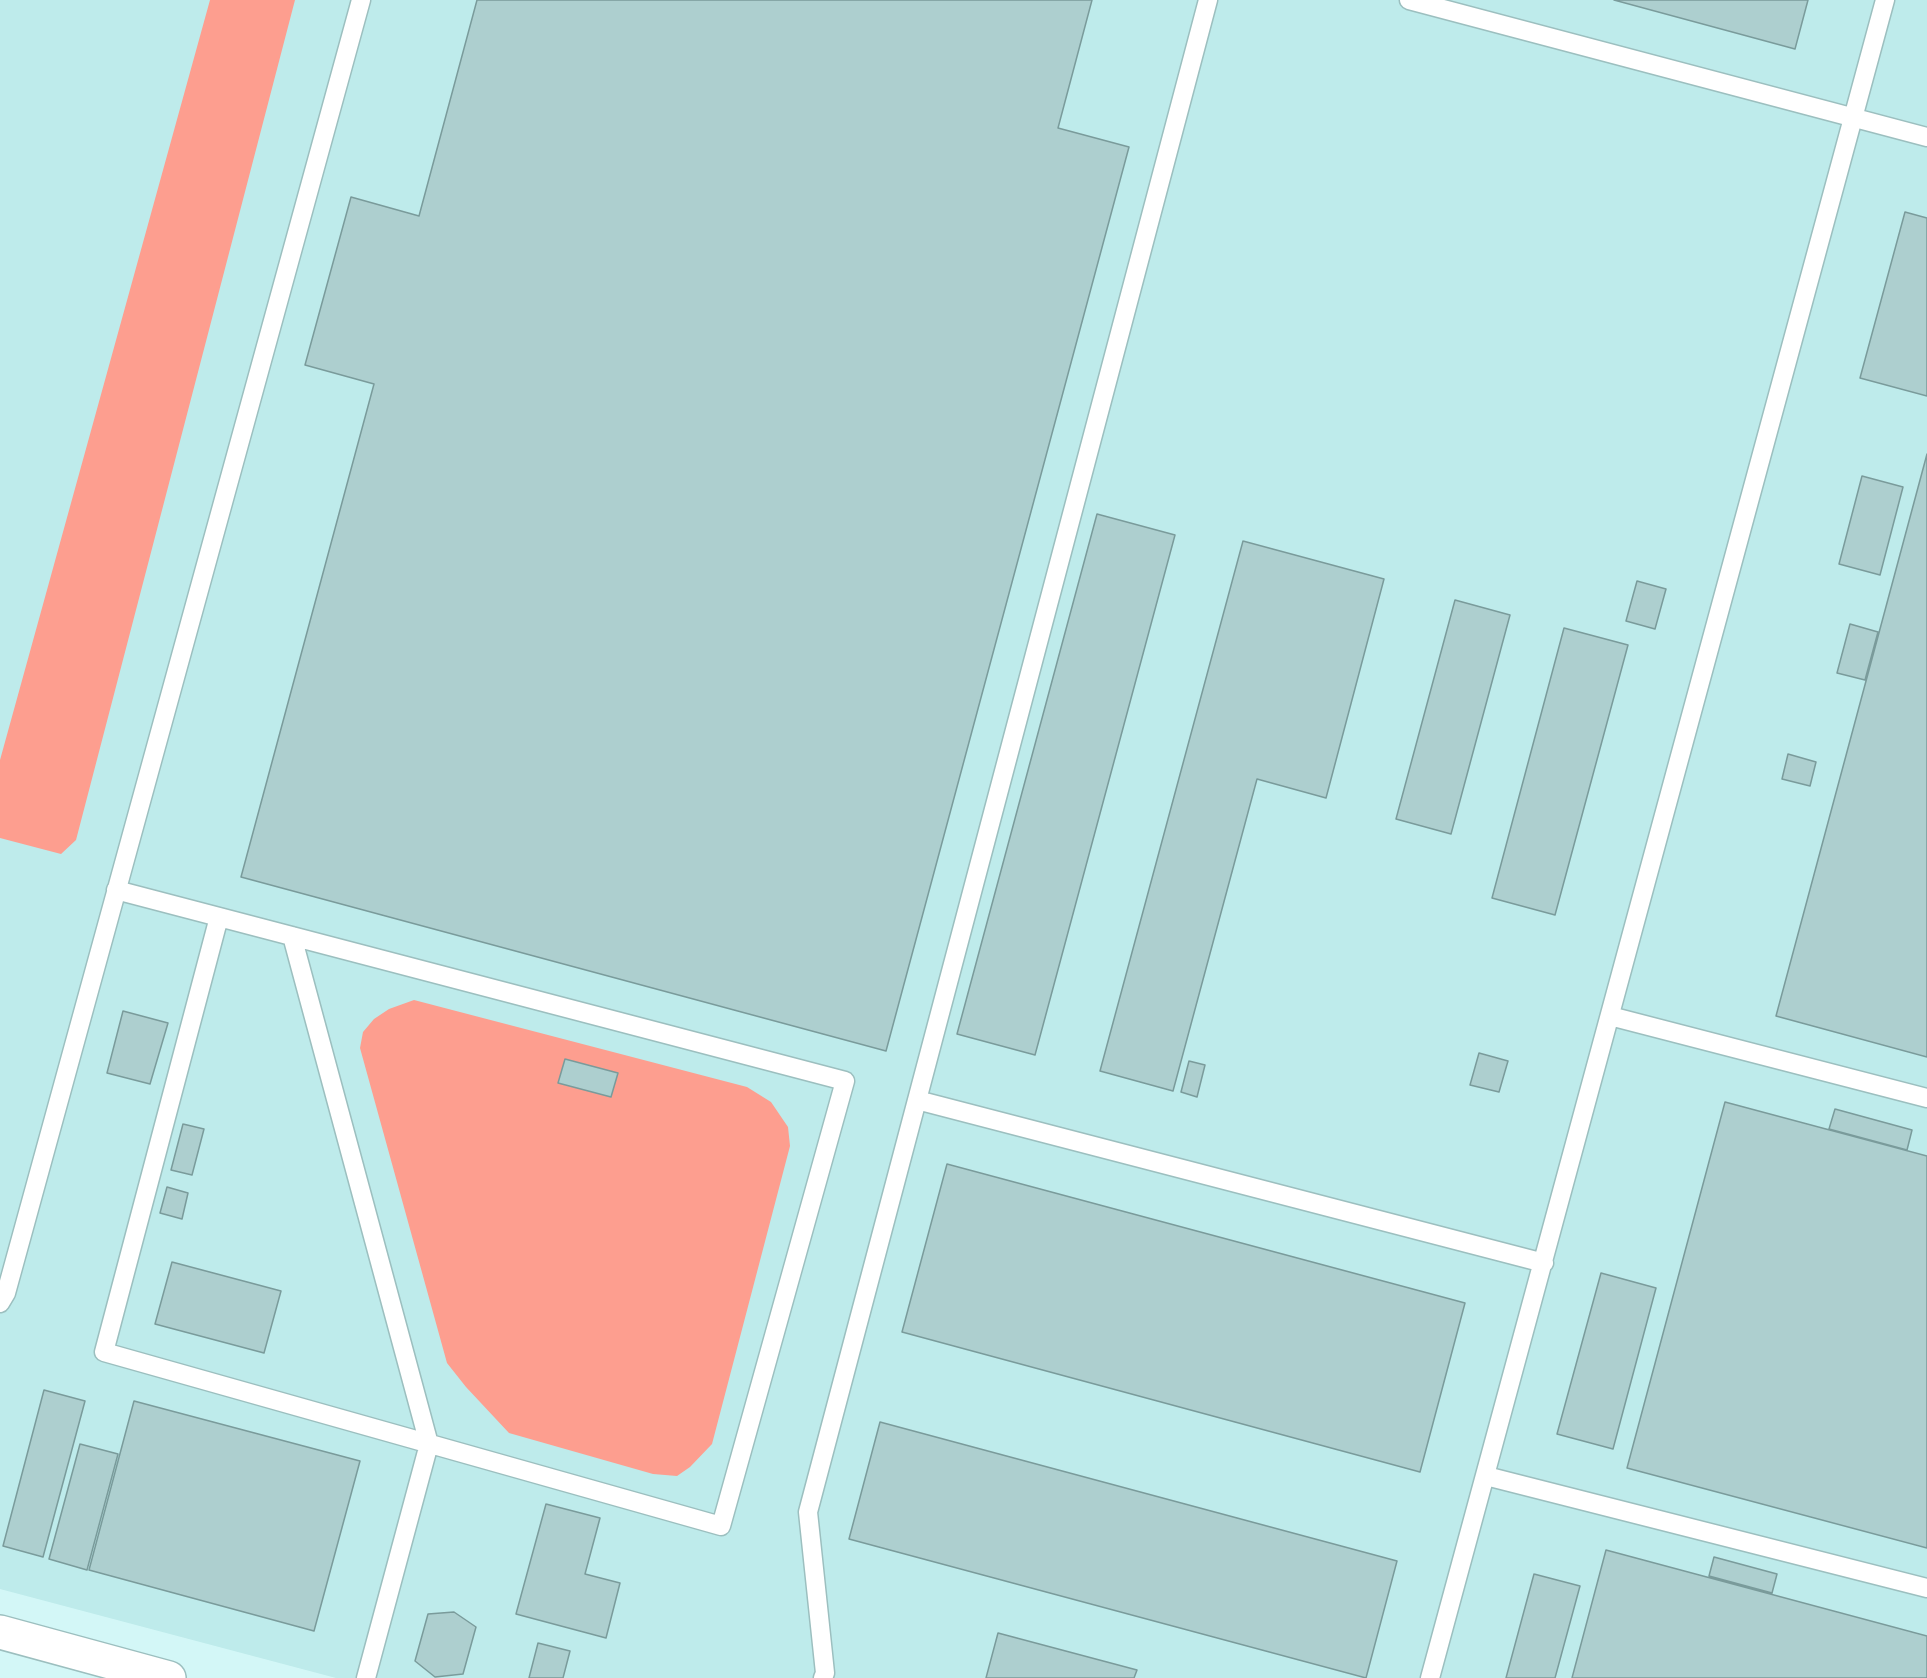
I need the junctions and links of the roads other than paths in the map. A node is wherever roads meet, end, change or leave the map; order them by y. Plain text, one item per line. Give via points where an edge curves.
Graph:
1 (361, 0) edge
2 (1208, 0) edge
3 (1409, 0) edge
4 (1885, 0) edge
5 (1853, 117) junction
6 (1927, 137) edge
7 (116, 890) junction
8 (219, 917) junction
9 (292, 936) junction
10 (1610, 1016) junction
11 (1927, 1098) edge
12 (917, 1100) junction
13 (1544, 1263) junction
14 (0, 1302) edge
15 (429, 1444) junction
16 (1486, 1476) junction
17 (1927, 1588) edge
18 (0, 1632) edge
19 (168, 1678) edge
20 (366, 1678) edge
21 (823, 1678) edge
22 (1430, 1678) edge

1 - 7 lane
2 - 12 lane
3 - 5 lane
4 - 5 lane
5 - 6 lane
5 - 10 lane
7 - 8 lane
7 - 14 lane via 6,1293
8 - 9 lane
8 - 15 lane via 104,1352
9 - 15 lane
9 - 15 lane via 845,1081 721,1526
10 - 11 lane
10 - 13 lane
12 - 13 lane
12 - 21 lane via 808,1512
13 - 16 lane
15 - 20 lane
16 - 17 lane
16 - 22 lane
18 - 19 street

